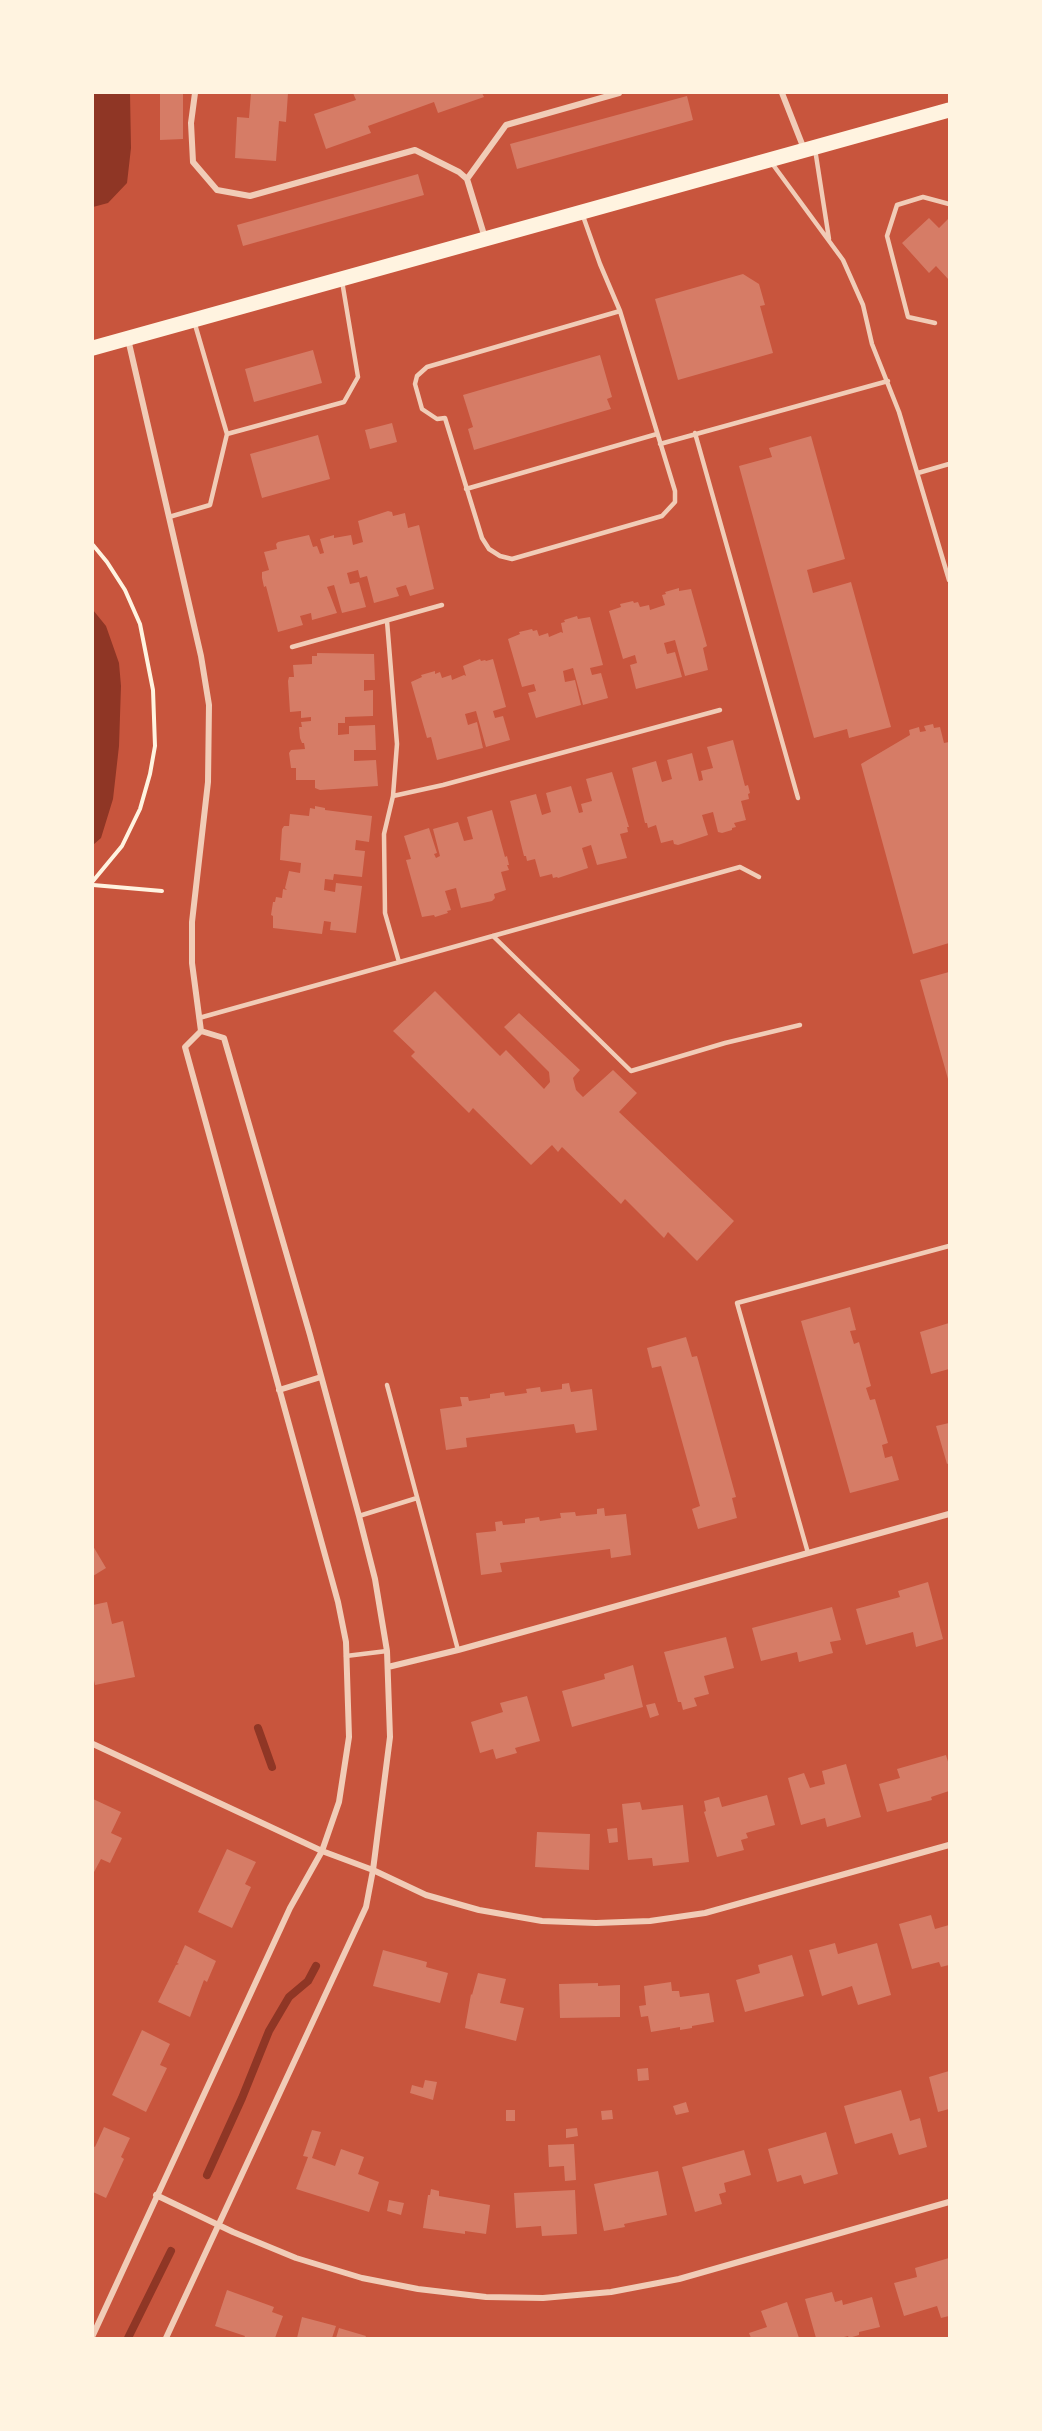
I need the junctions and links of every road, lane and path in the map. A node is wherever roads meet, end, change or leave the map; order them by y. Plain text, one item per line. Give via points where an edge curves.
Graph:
1 (195, 93) edge
2 (619, 93) edge
3 (782, 93) edge
4 (949, 110) edge
5 (810, 149) junction
6 (770, 160) junction
7 (467, 179) junction
8 (949, 204) edge
9 (582, 212) junction
10 (486, 239) junction
11 (829, 241) junction
12 (342, 279) junction
13 (620, 311) junction
14 (194, 320) junction
15 (934, 323) dead end
16 (128, 339) junction
17 (93, 348) edge
18 (888, 381) junction
19 (695, 433) junction
20 (227, 434) junction
21 (657, 434) junction
22 (660, 444) junction
23 (949, 464) edge
24 (918, 473) junction
25 (466, 489) junction
26 (169, 517) junction
27 (93, 545) edge
28 (949, 580) edge
29 (442, 605) dead end
30 (387, 621) junction
31 (292, 647) dead end
32 (720, 710) dead end
33 (393, 796) junction
34 (798, 798) dead end
35 (759, 877) dead end
36 (93, 883) edge
37 (162, 891) dead end
38 (493, 936) junction
39 (399, 962) junction
40 (199, 1018) junction
41 (800, 1025) dead end
42 (201, 1031) junction
43 (949, 1246) edge
44 (321, 1377) junction
45 (387, 1384) dead end
46 (279, 1390) junction
47 (417, 1498) junction
48 (949, 1514) edge
49 (359, 1516) junction
50 (808, 1553) junction
51 (458, 1650) junction
52 (387, 1651) junction
53 (346, 1656) junction
54 (388, 1668) junction
55 (93, 1744) edge
56 (949, 1845) edge
57 (322, 1851) junction
58 (373, 1870) junction
59 (156, 2195) junction
60 (949, 2202) edge
61 (217, 2224) junction
62 (93, 2335) edge
63 (166, 2338) edge

1 - 7 street via 190,123 193,162 217,190 250,196 415,150
2 - 7 street via 506,125
3 - 5 street
4 - 5 main road
5 - 6 main road
5 - 11 lane
6 - 9 main road
6 - 11 lane
7 - 10 street
8 - 15 lane via 923,197 897,205 887,236 908,317
9 - 10 main road
9 - 13 lane
10 - 12 main road
11 - 18 lane via 843,260 863,305 872,344
12 - 14 main road
12 - 20 lane via 358,377 344,402
13 - 21 lane
13 - 25 lane via 421,370 415,384 422,409 445,418
14 - 16 main road
14 - 20 lane
16 - 17 main road
16 - 26 street
18 - 19 lane
18 - 24 lane
19 - 22 lane
19 - 34 lane
20 - 26 lane via 210,505
21 - 22 lane
21 - 25 lane
22 - 25 lane via 675,491 675,502 662,516 512,559 489,549
23 - 24 lane
24 - 28 lane
26 - 40 street via 209,705 208,782 192,922
27 - 36 path via 125,590 140,624 153,690 154,746 140,809 122,846
29 - 30 lane
30 - 31 lane
30 - 33 lane via 397,744
32 - 33 lane
33 - 39 lane via 384,834 385,913
35 - 38 lane via 740,867
36 - 37 path
38 - 39 lane
38 - 41 lane via 631,1071
39 - 40 lane
40 - 42 street
42 - 44 street via 224,1038
42 - 46 street via 185,1047
43 - 50 lane via 737,1302
44 - 46 street
44 - 49 street
45 - 47 lane
46 - 53 street via 338,1602
47 - 49 lane
47 - 51 lane
48 - 50 street
49 - 52 street
50 - 51 street
51 - 54 street
52 - 53 lane
52 - 54 street
53 - 57 street via 350,1737 339,1802
54 - 58 street via 390,1737
55 - 57 street
56 - 58 street via 705,1913 651,1921 542,1921 479,1910 426,1895
57 - 58 street
57 - 59 street via 290,1908
58 - 61 street via 366,1907
59 - 61 street
59 - 62 street
60 - 61 street via 679,2279 611,2292 543,2298 486,2297 362,2278 296,2258
61 - 63 street

